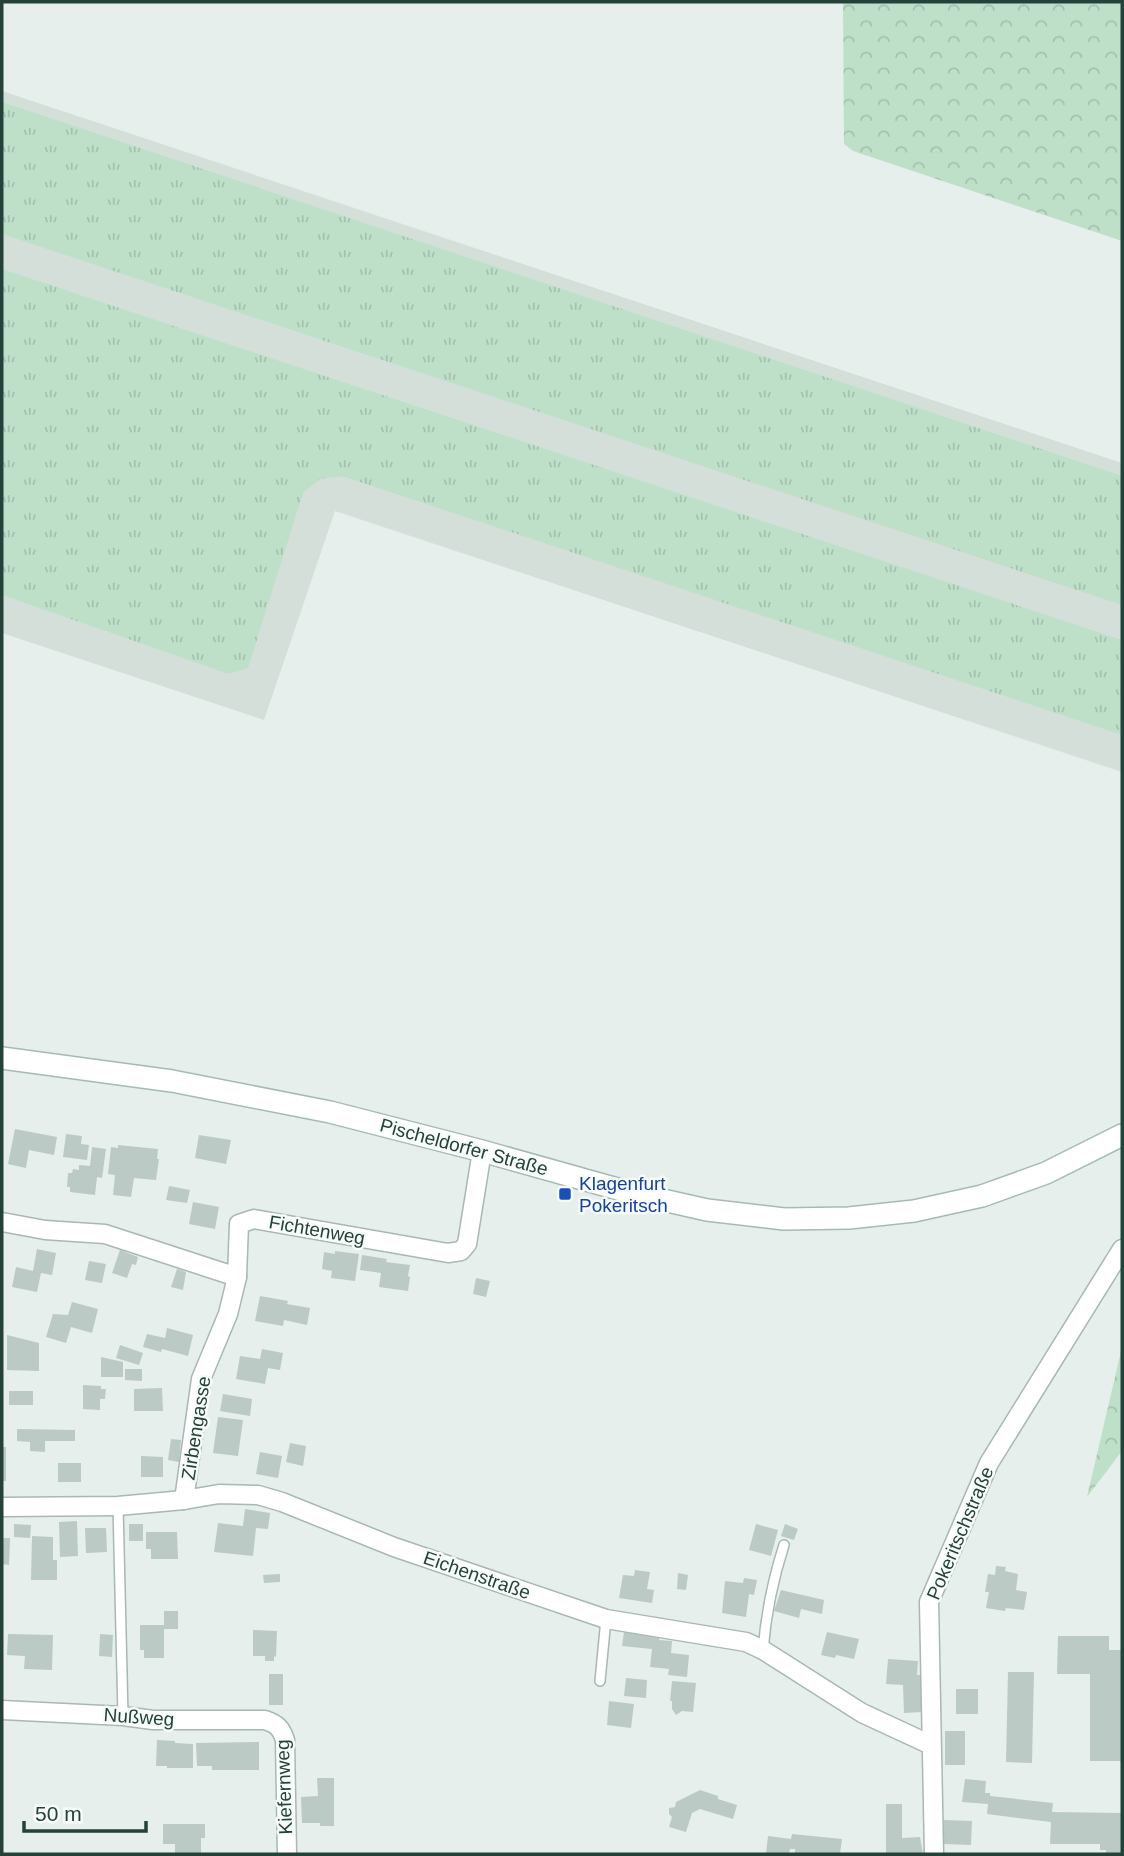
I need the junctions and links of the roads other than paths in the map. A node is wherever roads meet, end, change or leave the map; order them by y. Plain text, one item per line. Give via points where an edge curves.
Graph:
1 (2, 1058) edge
2 (1122, 1135) edge
3 (482, 1151) junction
4 (2, 1222) edge
5 (1122, 1249) edge
6 (237, 1277) junction
7 (184, 1500) junction
8 (118, 1506) junction
9 (2, 1507) edge
10 (784, 1545) dead end
11 (606, 1619) junction
12 (763, 1650) junction
13 (600, 1681) dead end
14 (2, 1710) edge
15 (123, 1716) junction
16 (275, 1723) joint
17 (931, 1745) junction
18 (287, 1854) edge
19 (934, 1854) edge

1 - 3 main road, Pischeldorfer Straße via 172,1082 330,1112
2 - 3 main road, Pischeldorfer Straße via 1046,1173 982,1196 914,1211 849,1218 784,1219 707,1210
3 - 6 street, Fichtenweg via 469,1235 461,1251 448,1253 254,1219 239,1224
4 - 6 street via 105,1234
5 - 17 street, Pokeritschstraße via 989,1463 929,1602
6 - 7 street, Zirbengasse via 228,1314 201,1379
7 - 8 street, Eichenstraße
7 - 11 street, Eichenstraße via 219,1494 258,1495
8 - 9 street, Eichenstraße
8 - 15 lane
10 - 12 lane via 774,1576
11 - 12 street, Eichenstraße via 746,1642
11 - 13 lane
12 - 17 street, Eichenstraße via 862,1713
14 - 15 street, Nußweg
15 - 16 street, Nußweg
16 - 18 street, Kiefernweg via 285,1740
17 - 19 street, Pokeritschstraße

